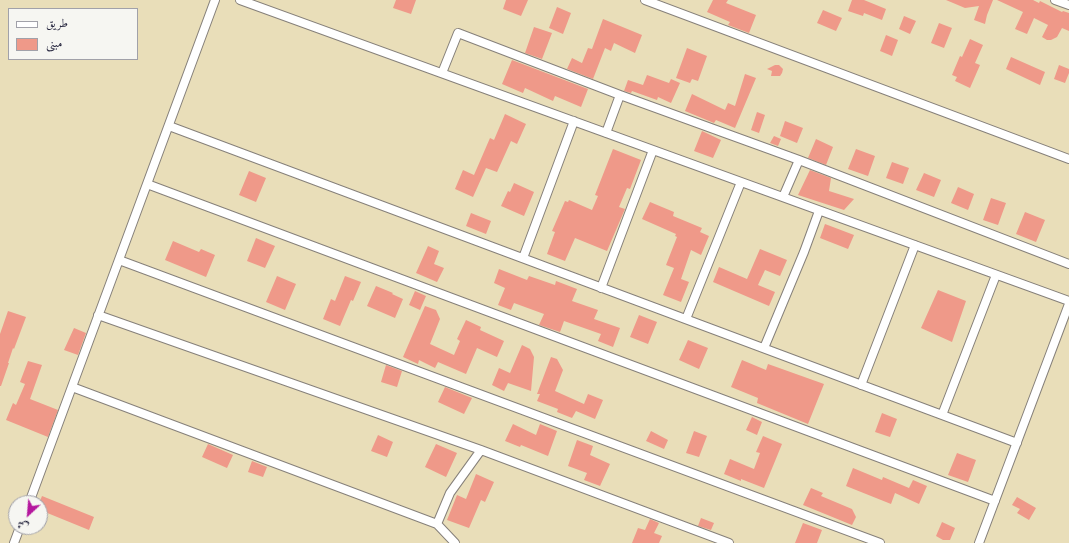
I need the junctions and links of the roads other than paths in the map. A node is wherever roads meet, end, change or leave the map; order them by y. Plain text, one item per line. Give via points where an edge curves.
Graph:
1 (215, 0) edge
2 (240, 0) edge
3 (645, 0) edge
4 (1055, 0) edge
5 (1069, 5) edge
6 (442, 73) junction
7 (620, 95) junction
8 (574, 121) junction
9 (169, 126) junction
10 (606, 133) junction
11 (654, 150) junction
12 (1069, 159) edge
13 (798, 160) junction
14 (741, 182) junction
15 (147, 184) junction
16 (783, 197) junction
17 (819, 211) junction
18 (915, 246) junction
19 (523, 258) junction
20 (119, 260) junction
21 (1069, 264) edge
22 (996, 275) junction
23 (601, 288) junction
24 (1069, 303) edge
25 (98, 315) junction
26 (686, 319) junction
27 (764, 348) junction
28 (862, 385) junction
29 (72, 387) junction
30 (942, 415) junction
31 (1017, 443) junction
32 (481, 450) junction
33 (32, 495) edge
34 (995, 501) junction
35 (437, 524) junction
36 (455, 543) edge
37 (729, 543) edge
38 (880, 543) edge
39 (979, 543) edge

1 - 9 street
2 - 6 street
3 - 12 street
4 - 5 street
6 - 7 street via 458,33
6 - 8 street
7 - 10 street
7 - 13 street
8 - 10 street
8 - 19 street
9 - 15 street
9 - 19 street
10 - 11 street
11 - 14 street
11 - 23 street
13 - 16 street
13 - 21 street
14 - 16 street
14 - 26 street
15 - 20 street
15 - 34 street
16 - 17 street
17 - 18 street
17 - 27 street
18 - 22 street
18 - 28 street
19 - 23 street
20 - 25 street
20 - 38 street
22 - 24 street
22 - 30 street
23 - 26 street
24 - 31 street
25 - 29 street
25 - 32 street
26 - 27 street
27 - 28 street
28 - 30 street
29 - 33 street
29 - 35 street
30 - 31 street
31 - 34 street
32 - 35 street via 450,493
32 - 37 street
34 - 39 street
35 - 36 street

